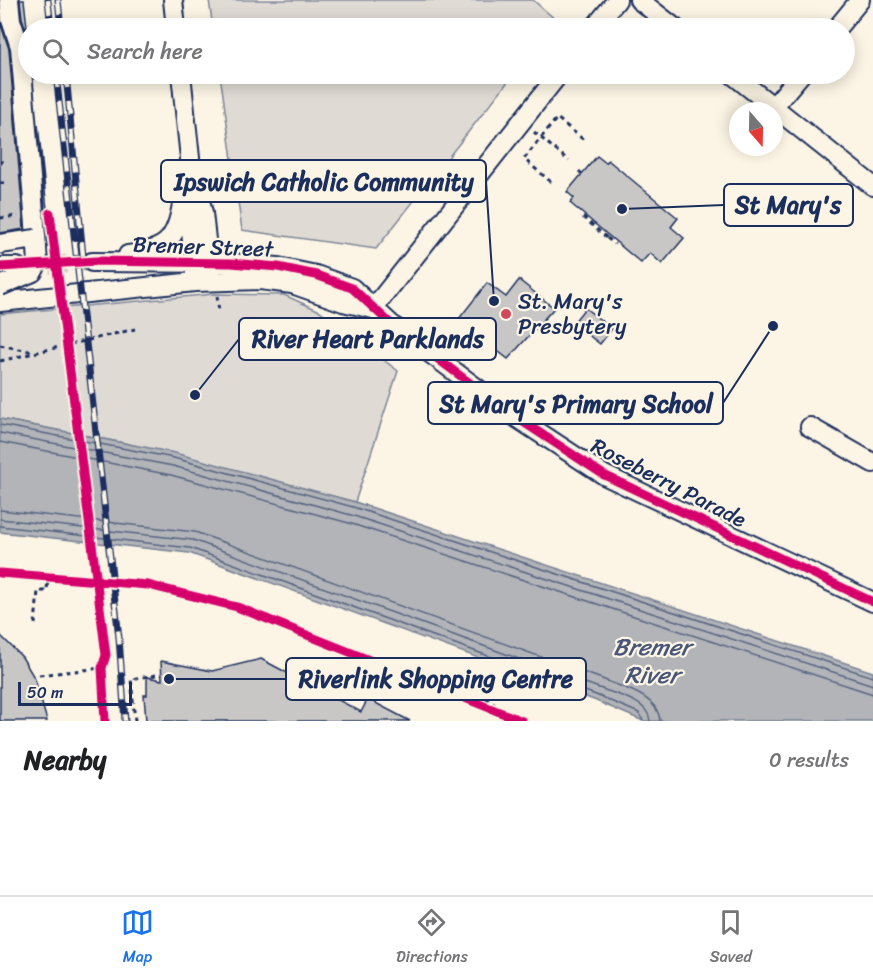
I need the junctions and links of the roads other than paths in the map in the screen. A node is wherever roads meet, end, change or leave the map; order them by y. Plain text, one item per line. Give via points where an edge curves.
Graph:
1 (9, 0) edge
2 (173, 0) edge
3 (617, 0) edge
4 (639, 0) edge
5 (860, 0) edge
6 (175, 18) edge
7 (602, 18) edge
8 (662, 18) edge
9 (845, 18) edge
10 (18, 41) edge
11 (23, 84) edge
12 (182, 84) edge
13 (550, 84) edge
14 (745, 84) edge
15 (793, 84) edge
16 (769, 102) edge
17 (777, 102) edge
18 (783, 113) edge
19 (190, 158) junction
20 (873, 186) edge
21 (36, 236) junction
22 (0, 244) edge
23 (205, 276) junction
24 (0, 285) edge
25 (57, 297) junction
26 (0, 302) edge
27 (374, 309) junction
28 (810, 427) dead end
29 (873, 464) edge
30 (873, 602) edge

1 - 10 street
2 - 6 street
3 - 7 street
4 - 8 street
5 - 9 street
11 - 21 street
12 - 19 street
13 - 27 street
14 - 16 street
15 - 17 street
18 - 20 street
19 - 23 street via 203,213
19 - 23 street, Bremer Street via 180,221 172,237 162,247 148,252 94,261
21 - 22 street, bridge
21 - 24 street, bridge via 38,262 33,272
23 - 25 street, Bremer Street
23 - 27 street, Bremer Street via 292,284
24 - 25 street
25 - 26 street, Bremer Street
27 - 30 street, Roseberry Parade via 517,418 604,476
28 - 29 street

